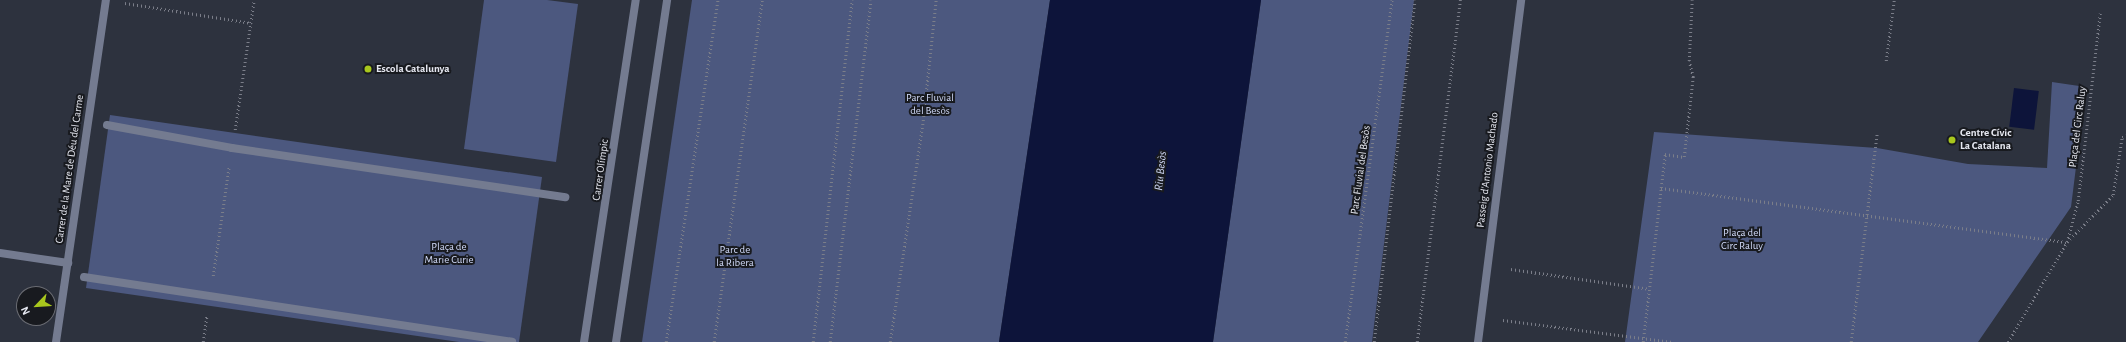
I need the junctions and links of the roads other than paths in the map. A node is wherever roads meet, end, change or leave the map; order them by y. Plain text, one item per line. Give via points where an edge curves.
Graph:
1 (106, 0) edge
2 (636, 0) edge
3 (667, 0) edge
4 (1521, 0) edge
5 (106, 125) dead end
6 (565, 197) dead end
7 (0, 253) edge
8 (68, 263) junction
9 (84, 277) dead end
10 (56, 342) edge
11 (512, 342) edge
12 (584, 342) edge
13 (616, 342) edge
14 (1478, 342) edge

1 - 8 street, Carrer de la Mare de Déu del Carme
2 - 12 street, Carrer Olímpic
3 - 13 street
4 - 14 street, Passeig d'Antonio Machado
5 - 6 street via 232,148
7 - 8 street
8 - 10 street, Carrer de la Mare de Déu del Carme
9 - 11 street

